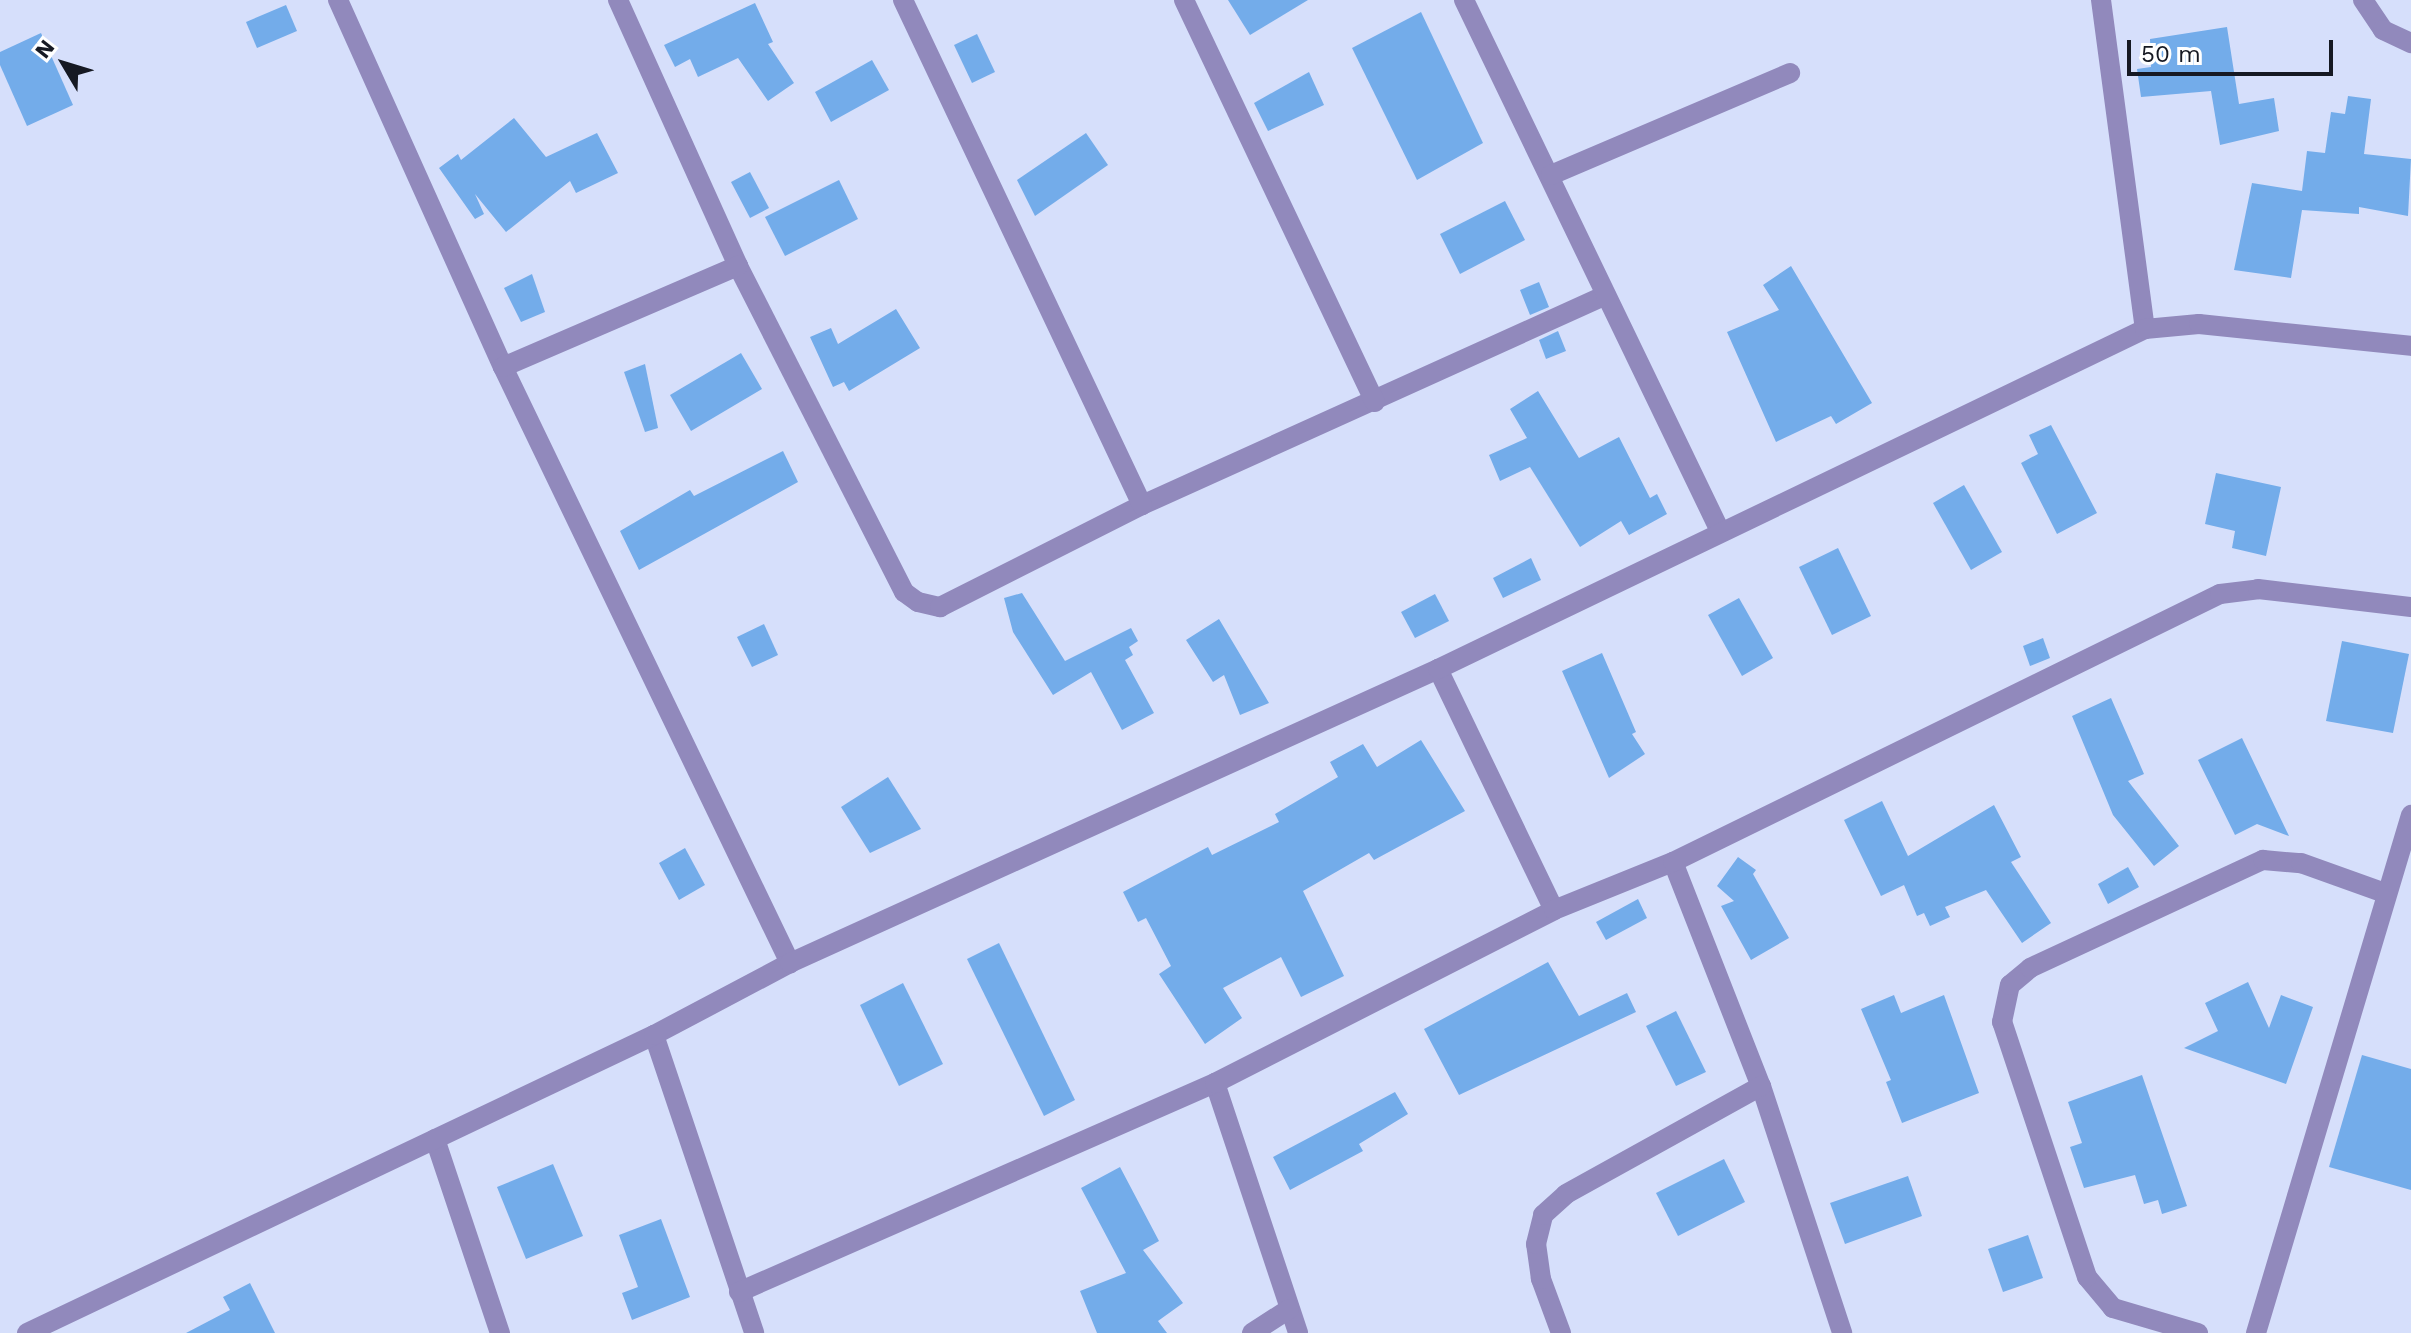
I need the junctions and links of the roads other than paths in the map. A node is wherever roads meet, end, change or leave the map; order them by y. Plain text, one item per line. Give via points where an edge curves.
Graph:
1 (338, 0) edge
2 (618, 0) edge
3 (903, 0) edge
4 (1184, 0) edge
5 (1464, 0) edge
6 (2101, 0) edge
7 (2363, 0) edge
8 (2411, 43) edge
9 (1790, 73) dead end
10 (1551, 175) junction
11 (738, 266) junction
12 (1606, 295) junction
13 (2145, 329) junction
14 (2411, 346) edge
15 (503, 367) junction
16 (1375, 402) junction
17 (1142, 505) junction
18 (1720, 531) junction
19 (2411, 607) edge
20 (1438, 669) junction
21 (2411, 815) edge
22 (1673, 862) junction
23 (2385, 893) junction
24 (1554, 910) junction
25 (790, 963) junction
26 (654, 1035) junction
27 (1215, 1083) junction
28 (1761, 1086) junction
29 (435, 1139) junction
30 (739, 1292) junction
31 (1289, 1309) junction
32 (27, 1333) edge
33 (500, 1333) edge
34 (754, 1333) edge
35 (1252, 1333) edge
36 (1298, 1333) edge
37 (1561, 1333) edge
38 (1842, 1333) edge
39 (2198, 1333) edge
40 (2256, 1333) edge

1 - 15 street
2 - 11 street
3 - 17 street
4 - 16 street
5 - 10 street
6 - 13 street
7 - 8 street via 2383,30
9 - 10 street
10 - 12 street
11 - 15 street
11 - 17 street via 904,592 918,602 940,607
12 - 16 street
12 - 18 street
13 - 14 street via 2199,324
13 - 18 street
15 - 25 street
16 - 17 street
18 - 20 street
19 - 22 street via 2258,589 2220,594
20 - 24 street
20 - 25 street
21 - 23 street
22 - 24 street
22 - 28 street
23 - 39 street via 2301,863 2263,860 2030,968 2010,985 2002,1022 2087,1277 2113,1308
23 - 40 street
24 - 27 street
25 - 26 street
26 - 29 street
26 - 30 street
27 - 30 street
27 - 31 street
28 - 37 street via 1566,1194 1543,1215 1536,1244 1541,1279
28 - 38 street
29 - 32 street
29 - 33 street
30 - 34 street
31 - 35 street
31 - 36 street

